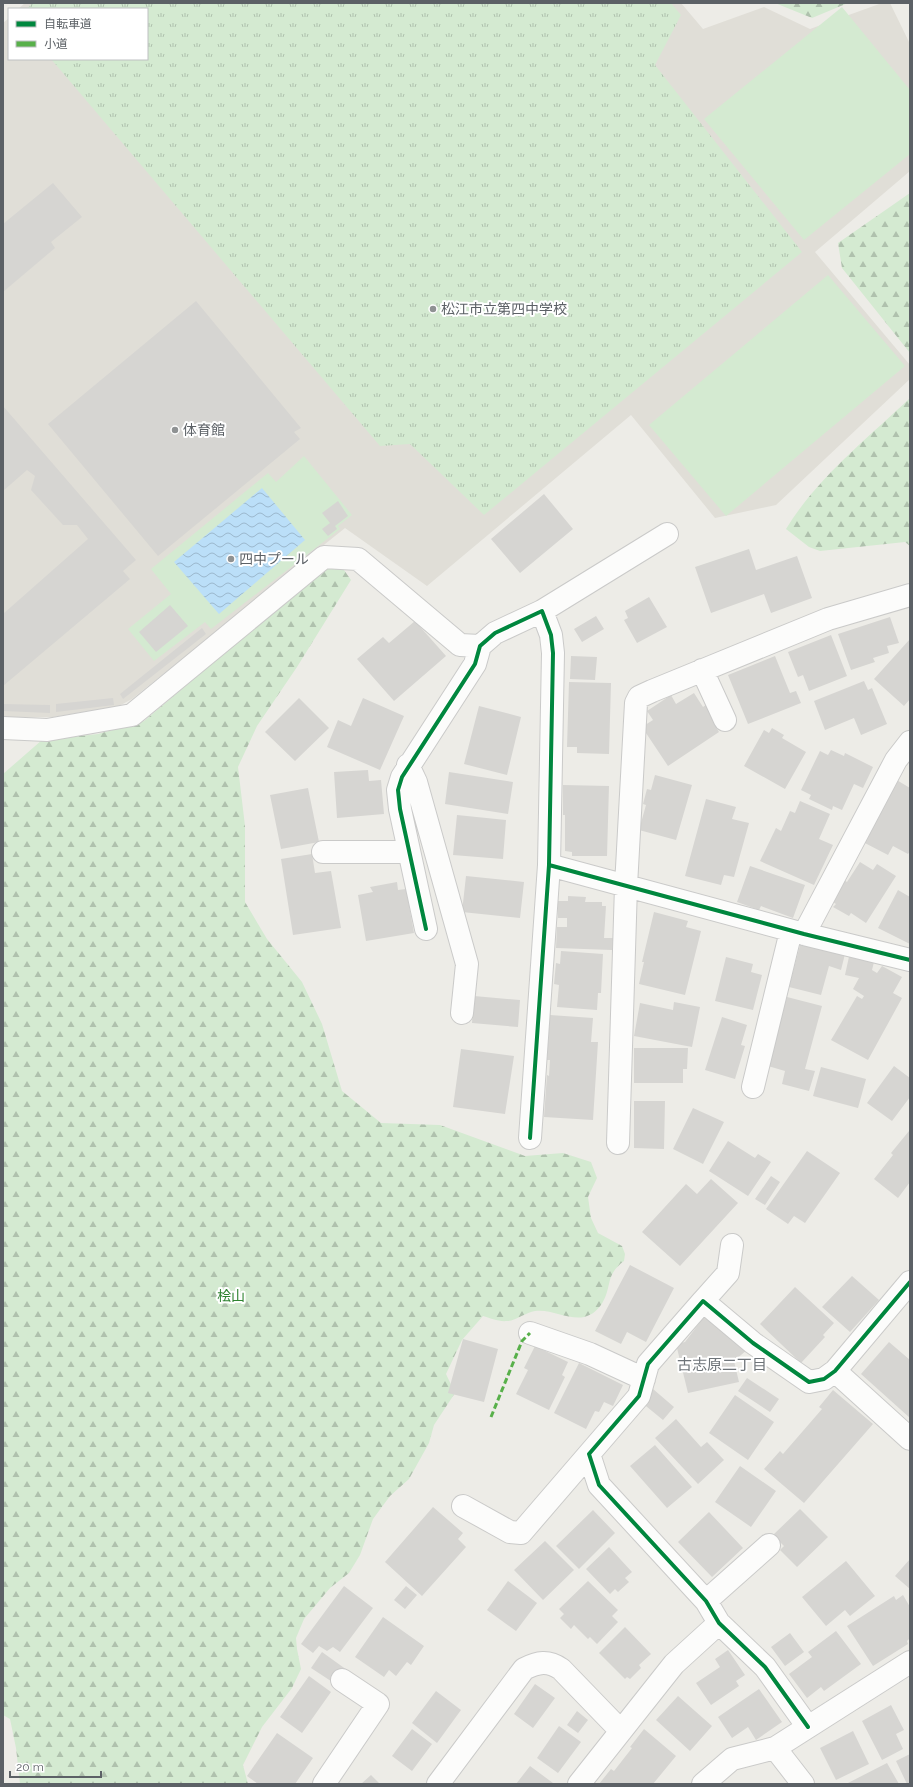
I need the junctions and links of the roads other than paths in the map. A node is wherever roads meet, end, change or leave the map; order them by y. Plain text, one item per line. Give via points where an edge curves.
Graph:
1 (667, 534) dead end
2 (910, 595) edge
3 (542, 612) junction
4 (480, 646) junction
5 (702, 670) junction
6 (724, 720) dead end
7 (3, 728) edge
8 (910, 742) edge
9 (408, 765) junction
10 (323, 852) dead end
11 (409, 852) junction
12 (549, 865) junction
13 (626, 886) junction
14 (426, 929) dead end
15 (797, 932) junction
16 (910, 960) edge
17 (462, 1014) dead end
18 (753, 1087) dead end
19 (530, 1138) dead end
20 (618, 1143) dead end
21 (732, 1245) dead end
22 (910, 1282) edge
23 (703, 1301) junction
24 (530, 1333) dead end
25 (835, 1371) junction
26 (644, 1379) junction
27 (910, 1439) edge
28 (589, 1454) junction
29 (463, 1506) dead end
30 (768, 1545) dead end
31 (706, 1601) junction
32 (719, 1623) junction
33 (910, 1662) edge
34 (342, 1680) dead end
35 (808, 1727) junction
36 (620, 1732) junction
37 (775, 1748) junction
38 (324, 1784) edge
39 (438, 1784) edge
40 (579, 1784) edge
41 (703, 1784) edge
42 (803, 1784) edge

1 - 3 street
2 - 5 street via 828,619
3 - 4 street via 495,633
3 - 12 street via 551,635 553,653
4 - 7 street via 460,645 358,559 324,557 132,714 47,730
4 - 9 street via 475,664
5 - 6 street
5 - 13 street via 645,694 639,697 636,703
8 - 15 street via 896,760
9 - 11 street via 398,790
9 - 17 street via 416,782 467,964
10 - 11 street
11 - 14 street
12 - 13 street
12 - 19 street
13 - 15 street
13 - 20 street
15 - 16 street
15 - 18 street
21 - 23 street via 728,1273
22 - 25 street
23 - 25 street via 753,1343 809,1382 824,1379
23 - 26 street via 648,1364
24 - 26 street via 590,1354
25 - 27 street
26 - 28 street via 639,1396
28 - 29 street via 521,1533 510,1532
28 - 31 street via 599,1485
30 - 31 street
31 - 32 street
32 - 35 street via 765,1667
32 - 36 street via 674,1664
33 - 35 street
34 - 38 street via 378,1704
35 - 37 street
36 - 39 street via 561,1669 553,1664 534,1664 524,1669
36 - 40 street
37 - 41 street via 732,1759
37 - 42 street

